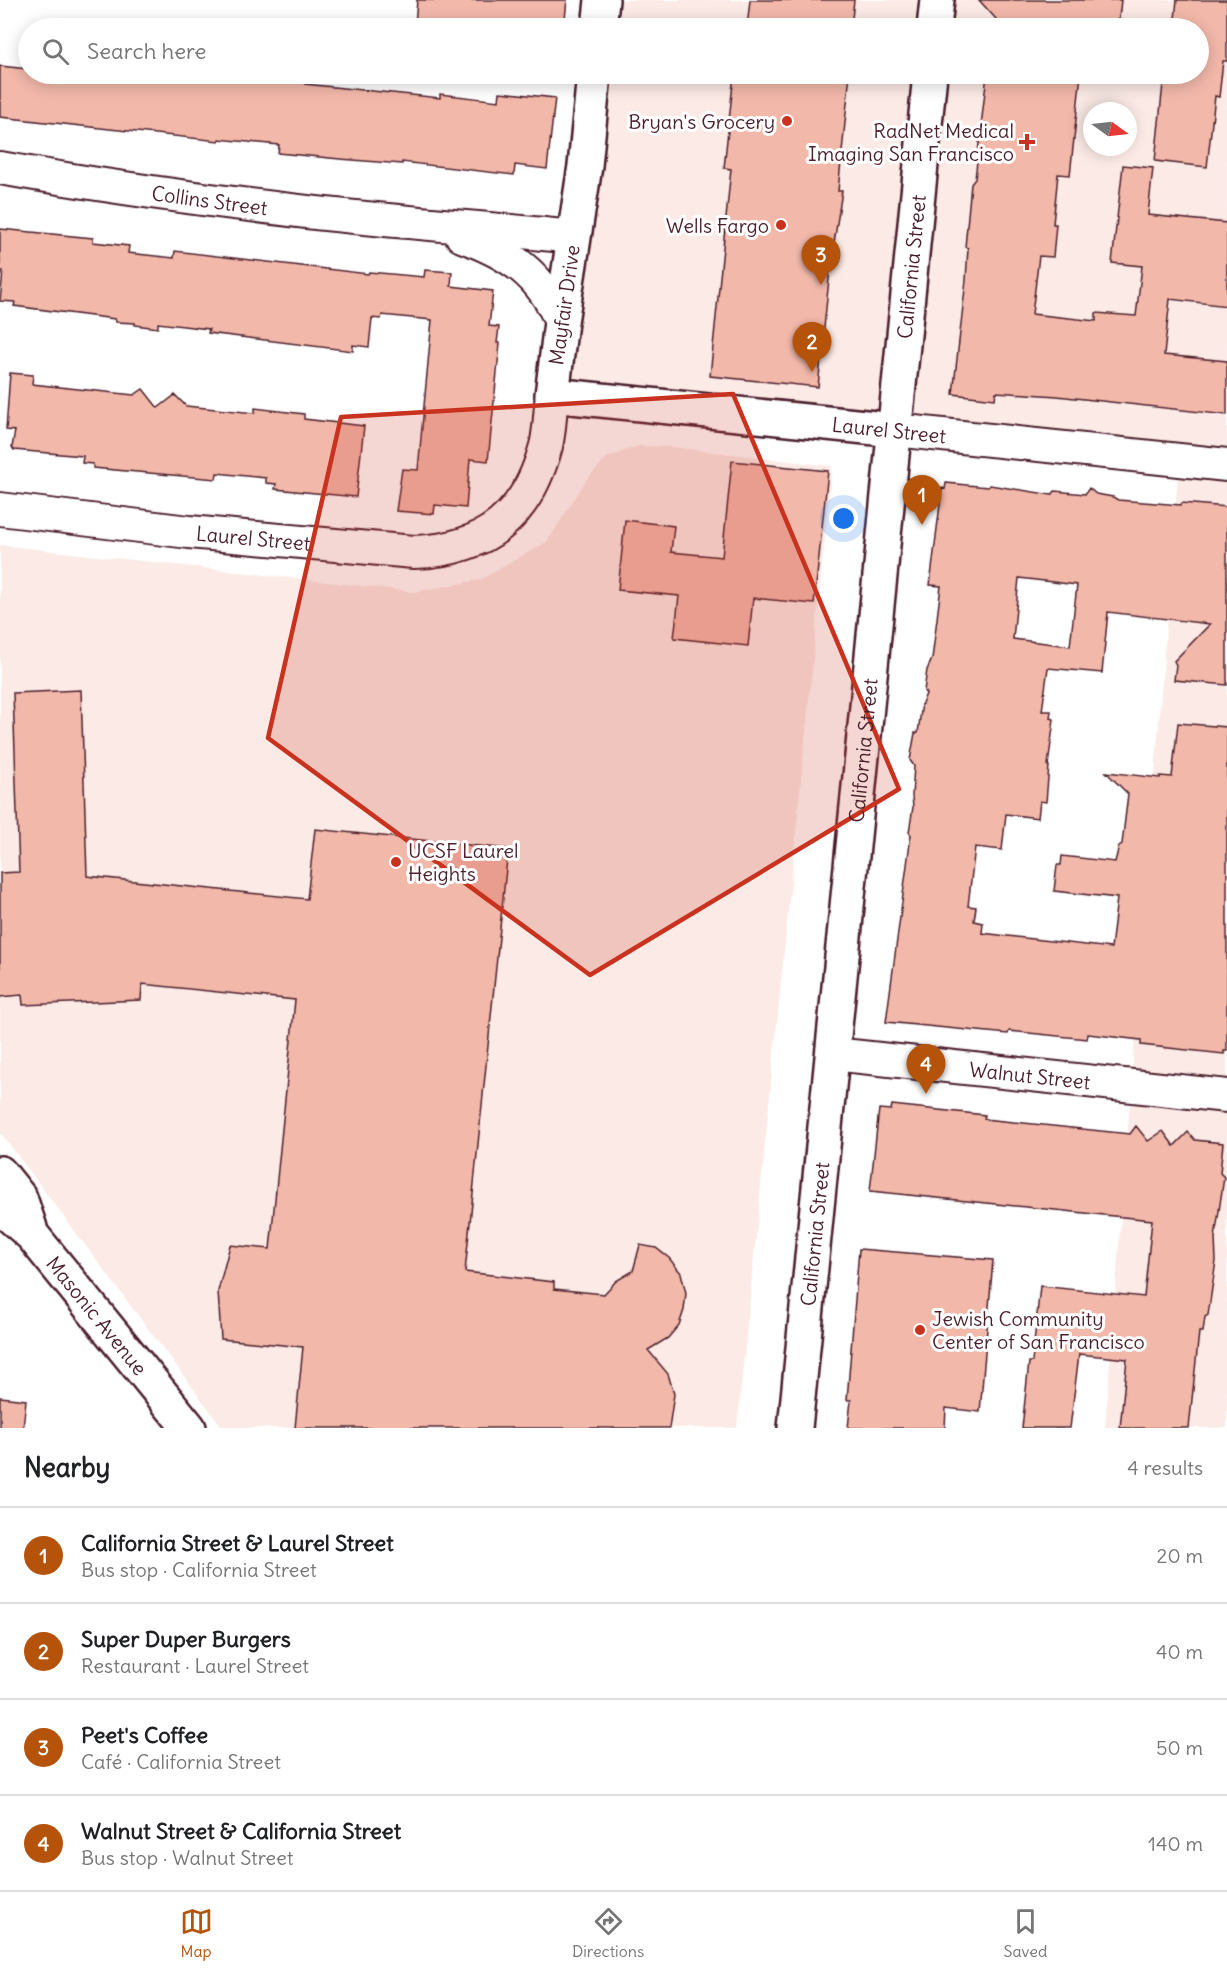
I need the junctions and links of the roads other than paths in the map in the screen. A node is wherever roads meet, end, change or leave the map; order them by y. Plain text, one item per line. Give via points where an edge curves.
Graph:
1 (602, 0) edge
2 (937, 0) edge
3 (600, 18) edge
4 (935, 18) edge
5 (593, 84) edge
6 (929, 84) edge
7 (0, 168) edge
8 (418, 223) junction
9 (574, 237) junction
10 (561, 322) junction
11 (552, 395) junction
12 (895, 430) junction
13 (1227, 465) edge
14 (0, 509) edge
15 (502, 524) joint
16 (832, 1054) junction
17 (1227, 1096) edge
18 (0, 1173) edge
19 (0, 1207) edge
20 (32, 1235) junction
21 (189, 1428) edge
22 (795, 1428) edge

1 - 3 main road
2 - 4 main road
5 - 9 main road, Mayfair Drive
6 - 12 main road, California Street
7 - 8 street, Collins Street via 194,198
8 - 9 street, Collins Street
8 - 10 street, Collins Street via 476,241 510,258 547,292
9 - 10 main road, Mayfair Drive
10 - 11 main road, Mayfair Drive
11 - 12 main road, Laurel Street
11 - 15 street, Mayfair Drive via 547,443 539,468 518,507
12 - 13 street, Laurel Street
12 - 16 main road, California Street
14 - 15 street, Laurel Street via 179,531 414,552 464,545
16 - 17 street, Walnut Street
16 - 22 main road, California Street
18 - 20 main road via 20,1198
19 - 20 main road, Masonic Avenue
20 - 21 main road, Masonic Avenue

